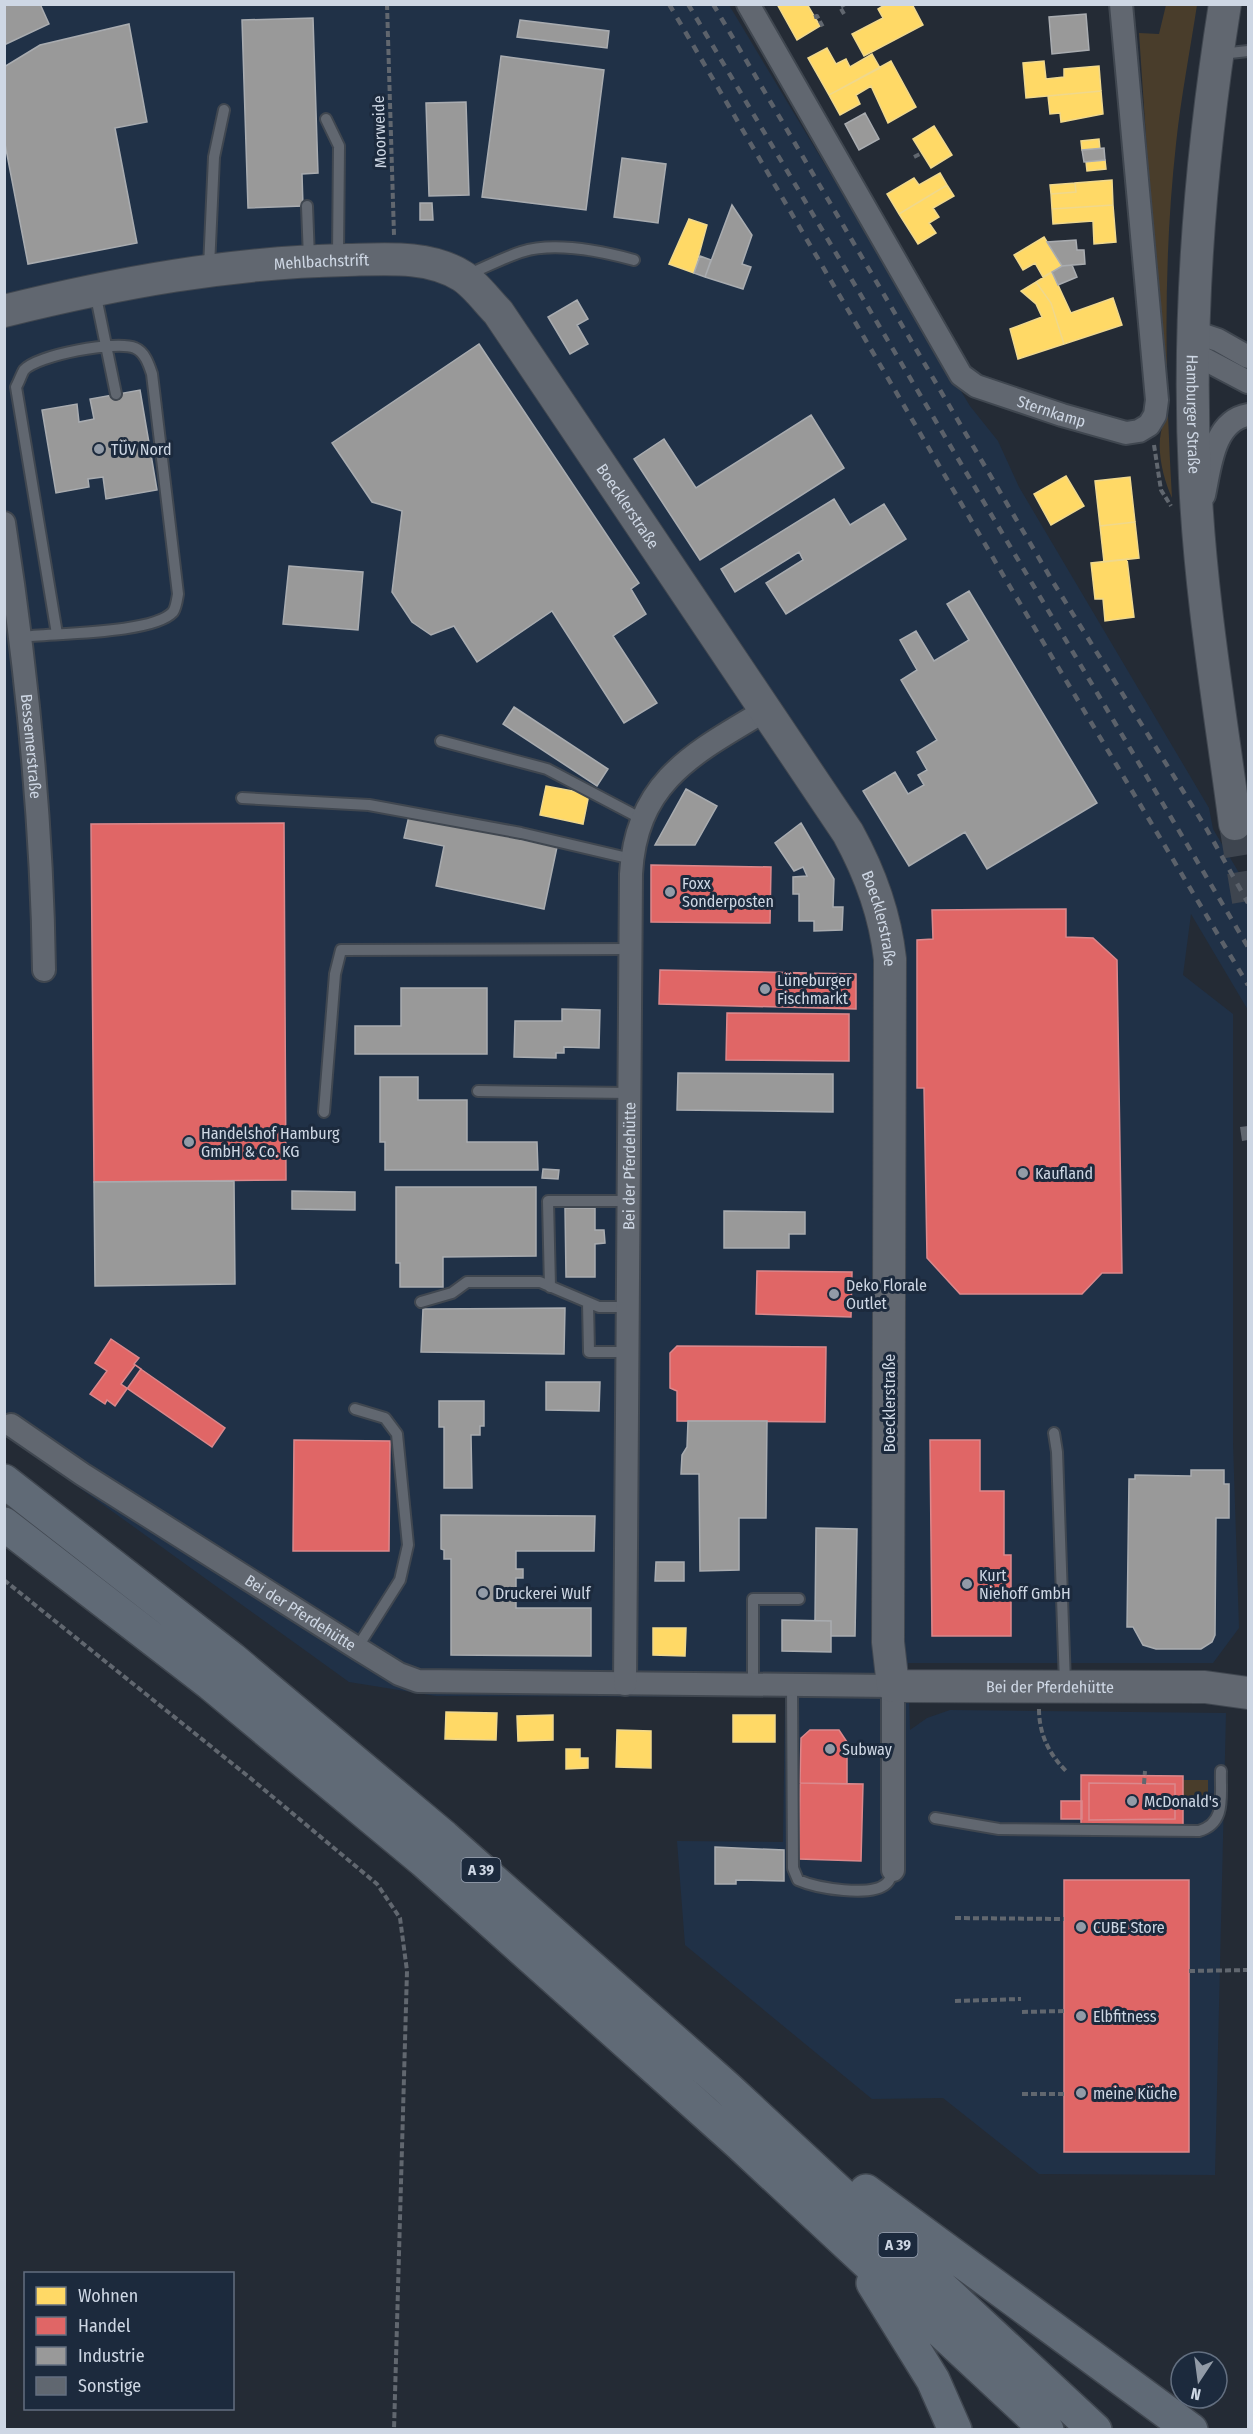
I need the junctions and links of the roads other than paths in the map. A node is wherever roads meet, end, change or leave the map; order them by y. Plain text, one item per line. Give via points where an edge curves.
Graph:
1 (748, 4) edge
2 (1121, 4) edge
3 (1225, 4) edge
4 (1248, 51) edge
5 (1217, 54) junction
6 (224, 110) dead end
7 (326, 119) dead end
8 (307, 206) dead end
9 (634, 260) dead end
10 (324, 261) junction
11 (208, 271) junction
12 (463, 276) junction
13 (94, 290) junction
14 (4, 311) edge
15 (1194, 343) junction
16 (107, 345) junction
17 (1248, 357) edge
18 (1248, 382) edge
19 (116, 394) dead end
20 (1248, 415) edge
21 (1187, 517) junction
22 (4, 523) edge
23 (57, 634) junction
24 (22, 637) junction
25 (766, 710) junction
26 (441, 741) dead end
27 (242, 798) dead end
28 (642, 819) junction
29 (1235, 825) tunnel mouth
30 (632, 859) junction
31 (630, 949) junction
32 (44, 970) dead end
33 (478, 1091) dead end
34 (630, 1093) junction
35 (324, 1112) dead end
36 (629, 1201) junction
37 (550, 1287) junction
38 (421, 1302) dead end
39 (588, 1303) junction
40 (628, 1307) junction
41 (628, 1352) junction
42 (355, 1409) dead end
43 (11, 1425) dead end
44 (1054, 1433) dead end
45 (4, 1481) edge
46 (4, 1524) edge
47 (799, 1599) dead end
48 (357, 1648) junction
49 (1248, 1677) edge
50 (626, 1684) junction
51 (753, 1686) junction
52 (792, 1686) junction
53 (893, 1686) junction
54 (1052, 1687) junction
55 (1205, 1687) junction
56 (1248, 1693) edge
57 (1221, 1771) dead end
58 (935, 1818) dead end
59 (893, 1870) joint
60 (726, 2087) junction
61 (844, 2239) junction
62 (955, 2430) edge
63 (1047, 2430) edge
64 (1095, 2430) edge
65 (1191, 2430) edge

1 - 2 street, Sternkamp via 961,375 976,386 1126,433 1149,425 1155,415 1156,400
3 - 5 street, Hamburger Straße
4 - 5 lane
5 - 15 street, Hamburger Straße via 1201,193
6 - 11 lane via 214,157
7 - 10 lane via 339,146
8 - 10 lane
9 - 12 lane via 548,248 523,251
10 - 11 street, Mehlbachstrift
10 - 12 street, Mehlbachstrift via 425,262
11 - 13 street, Mehlbachstrift
12 - 25 street, Boecklerstraße via 498,312
13 - 14 street, Mehlbachstrift
13 - 16 lane
15 - 17 street via 1218,340
15 - 18 street
15 - 21 street, Hamburger Straße
16 - 19 lane
16 - 23 lane via 39,361 24,370 16,387
16 - 23 lane via 138,348 152,374 178,594 174,610 162,620
20 - 21 street via 1219,437
21 - 29 street, Hamburger Straße
22 - 24 street, Bessemerstraße
23 - 24 lane
24 - 32 street, Bessemerstraße via 36,770
25 - 28 street, Bei der Pferdehütte via 689,759 656,793
25 - 53 street, Boecklerstraße via 858,851 876,891 886,928 890,959 894,1299 888,1642
26 - 28 lane via 547,769
27 - 30 lane via 369,805 521,833
28 - 30 street, Bei der Pferdehütte
30 - 31 street, Bei der Pferdehütte
31 - 34 street, Bei der Pferdehütte
31 - 35 lane via 341,950 335,974
33 - 34 lane
34 - 36 street, Bei der Pferdehütte
36 - 37 lane via 548,1201
36 - 40 street, Bei der Pferdehütte
37 - 38 lane via 540,1282 467,1282 452,1293
37 - 39 lane
39 - 40 lane
39 - 41 lane via 589,1352
40 - 41 street, Bei der Pferdehütte
41 - 50 street, Bei der Pferdehütte
42 - 48 lane via 385,1418 397,1434 408,1545 400,1580
43 - 48 street, Bei der Pferdehütte
44 - 54 lane via 1057,1452
45 - 60 highway, A 39 via 232,1659 444,1837
46 - 61 highway, A 39 via 211,1684 424,1861
47 - 51 lane via 753,1599
48 - 50 street, Bei der Pferdehütte via 418,1681
49 - 55 street, Bei der Pferdehütte
50 - 51 street, Bei der Pferdehütte
51 - 52 street, Bei der Pferdehütte
52 - 53 street, Bei der Pferdehütte
52 - 59 lane via 793,1868 798,1880 830,1889 878,1888 887,1882
53 - 54 street, Bei der Pferdehütte
53 - 59 street
54 - 55 street, Bei der Pferdehütte
55 - 56 street, Bei der Pferdehütte
57 - 58 lane via 1220,1812 1208,1828 1198,1831 999,1829
60 - 64 highway, A 39
60 - 65 highway
61 - 62 highway via 933,2380
61 - 63 highway, A 39

